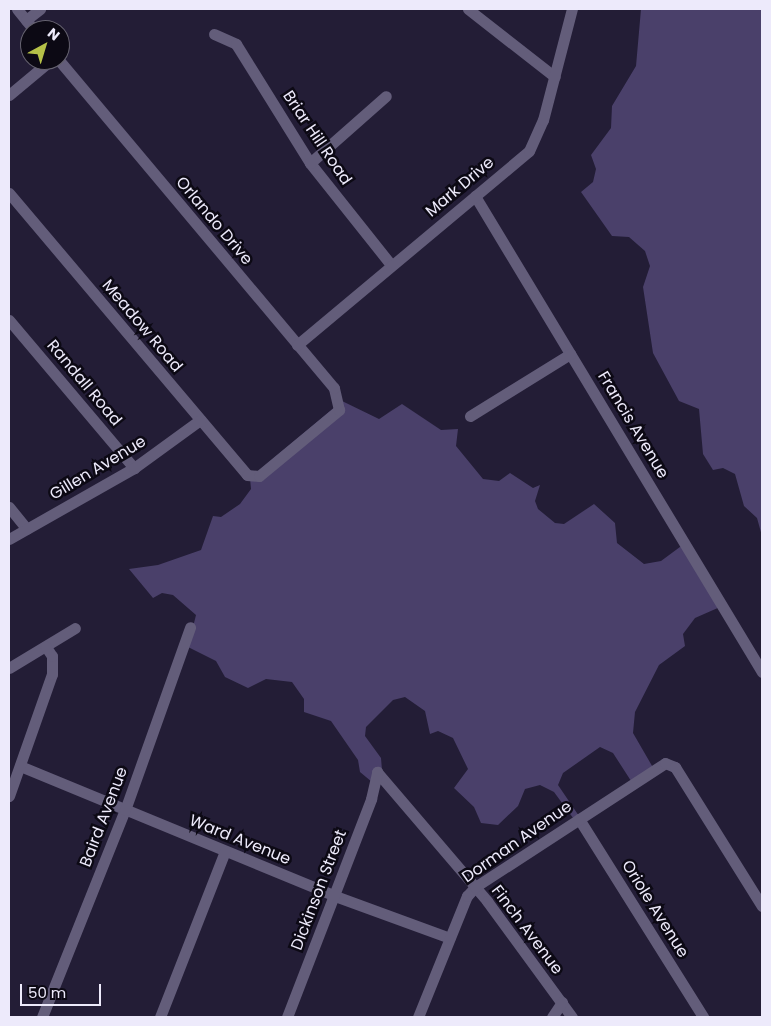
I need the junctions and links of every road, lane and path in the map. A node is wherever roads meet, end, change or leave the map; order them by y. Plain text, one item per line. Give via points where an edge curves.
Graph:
1 (16, 9) edge
2 (40, 9) edge
3 (468, 9) edge
4 (572, 9) edge
5 (26, 20) joint
6 (214, 34) dead end
7 (39, 70) edge
8 (67, 70) edge
9 (555, 77) junction
10 (9, 95) edge
11 (386, 96) dead end
12 (310, 163) junction
13 (9, 193) edge
14 (475, 196) junction
15 (391, 265) junction
16 (9, 320) edge
17 (297, 345) junction
18 (570, 354) junction
19 (470, 416) dead end
20 (200, 420) junction
21 (134, 468) junction
22 (253, 476) joint
23 (9, 507) edge
24 (27, 529) junction
25 (9, 539) edge
26 (190, 627) dead end
27 (75, 628) dead end
28 (46, 647) junction
29 (9, 668) edge
30 (762, 672) edge
31 (20, 766) junction
32 (377, 772) joint
33 (9, 796) edge
34 (125, 810) junction
35 (579, 819) junction
36 (225, 851) junction
37 (475, 887) junction
38 (335, 896) junction
39 (762, 906) edge
40 (450, 938) junction
41 (562, 1002) junction
42 (42, 1017) edge
43 (160, 1017) edge
44 (287, 1017) edge
45 (418, 1017) edge
46 (552, 1017) edge
47 (572, 1017) edge
48 (703, 1017) edge

1 - 5 street
2 - 5 street
3 - 9 street
4 - 9 street, Mark Drive
6 - 12 street, Briar Hill Road via 236,44
7 - 10 street
8 - 17 street, Orlando Drive
9 - 14 street, Mark Drive via 529,151
11 - 12 street
12 - 15 street, Briar Hill Road
13 - 20 street, Meadow Road
14 - 15 street, Mark Drive
14 - 18 street, Francis Avenue
15 - 17 street, Mark Drive
16 - 21 street, Randall Road
17 - 22 street, Orlando Drive via 334,388 341,404 339,410
18 - 19 street
18 - 30 street, Francis Avenue
20 - 21 street, Gillen Avenue
20 - 22 street, Meadow Road
21 - 24 street, Gillen Avenue
23 - 24 street
24 - 25 street, Gillen Avenue
26 - 34 street, Baird Avenue
27 - 28 street
28 - 29 street
28 - 31 street via 52,656 52,674
31 - 33 street
31 - 34 street, Ward Avenue
32 - 37 street, Finch Avenue
32 - 38 street, Dickinson Street
34 - 36 street, Ward Avenue
34 - 42 street, Baird Avenue
35 - 37 street, Dorman Avenue
35 - 39 street, Dorman Avenue via 671,762
35 - 48 street, Oriole Avenue
36 - 38 street, Ward Avenue
36 - 43 street
37 - 40 street, Dorman Avenue
37 - 41 street, Finch Avenue
38 - 40 street, Ward Avenue
38 - 44 street, Dickinson Street
40 - 45 street, Dorman Avenue
41 - 46 street
41 - 47 street, Finch Avenue

